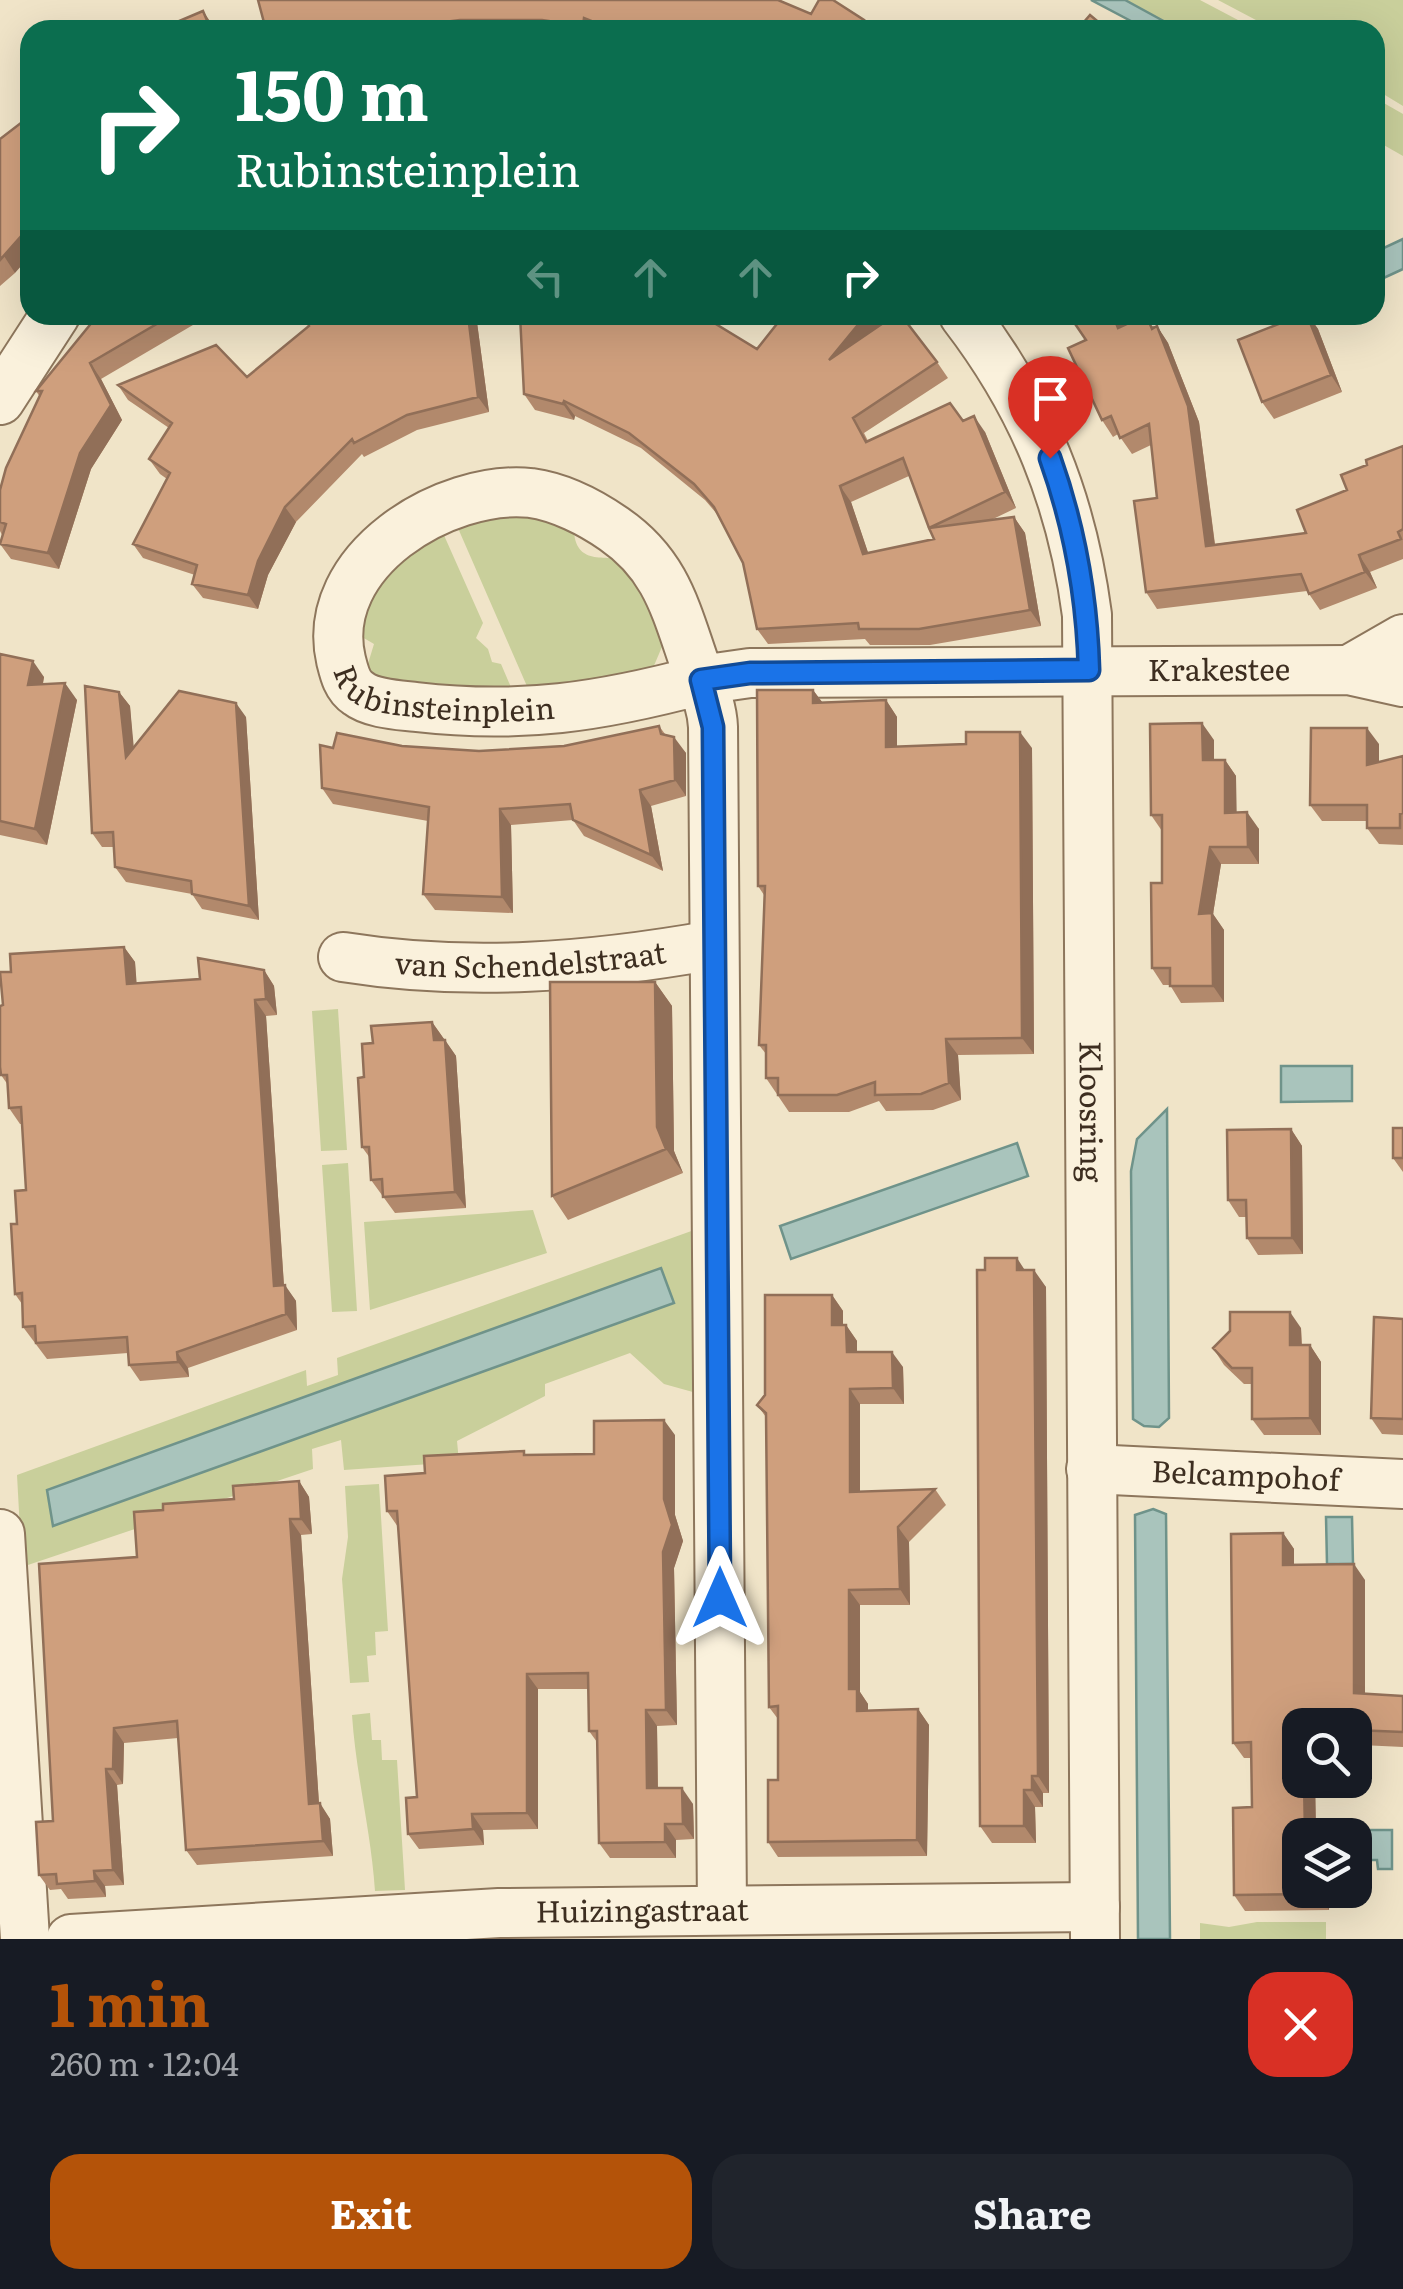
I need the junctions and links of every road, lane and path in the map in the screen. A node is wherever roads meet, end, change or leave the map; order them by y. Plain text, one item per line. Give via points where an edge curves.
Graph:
1 (49, 325) edge
2 (971, 325) edge
3 (0, 400) edge
4 (1403, 639) edge
5 (1089, 670) junction
6 (1349, 670) junction
7 (701, 680) junction
8 (1403, 682) edge
9 (714, 945) junction
10 (343, 957) dead end
11 (1091, 1469) junction
12 (1403, 1484) edge
13 (0, 1534) edge
14 (722, 1910) junction
15 (1095, 1923) edge
16 (24, 1939) edge
17 (71, 1939) edge

1 - 3 street
2 - 5 street, Kloosring via 1025,403 1061,489 1083,585
4 - 6 street, Krakestee
5 - 6 street, Krakestee
5 - 7 street, Rubinsteinplein via 750,673
5 - 11 street, Kloosring
6 - 8 street, Krakestee
7 - 7 street, Rubinsteinplein via 677,604 651,561 596,517 532,494 468,500 400,533 358,574 339,628 352,688 406,706 547,712 607,705
7 - 9 street via 713,727
9 - 10 street, van Schendelstraat via 534,969
9 - 14 street
11 - 12 street, Belcampohof
11 - 15 street, Kloosring
13 - 16 street
14 - 15 street, Huizingastraat
14 - 17 street, Huizingastraat via 499,1913

